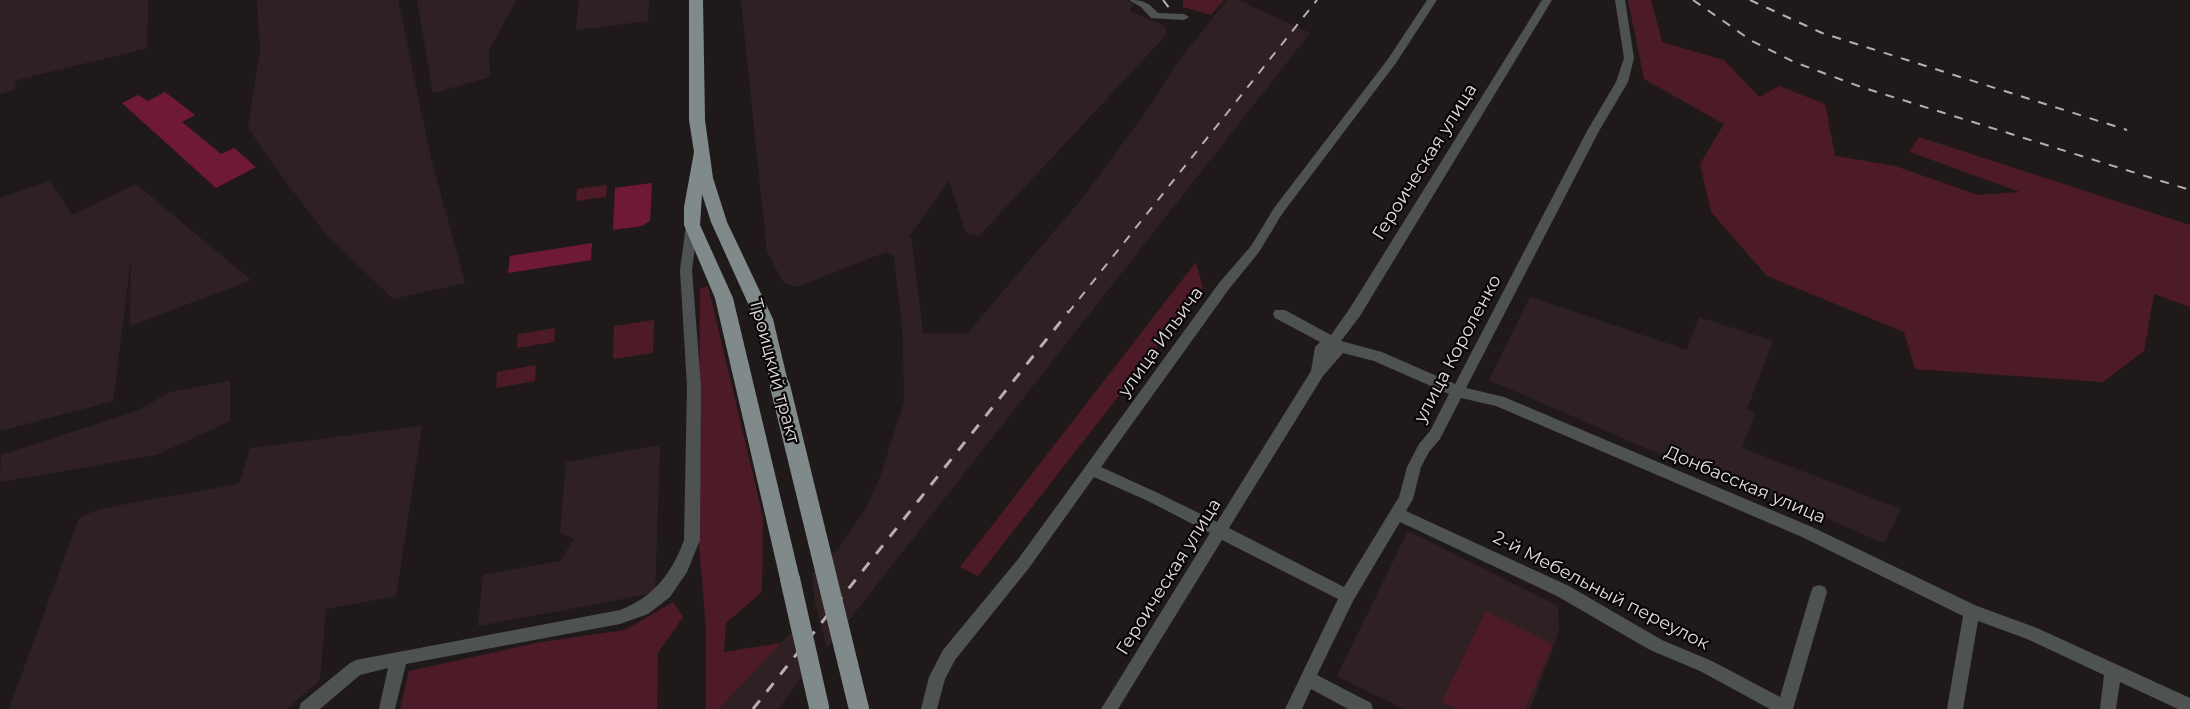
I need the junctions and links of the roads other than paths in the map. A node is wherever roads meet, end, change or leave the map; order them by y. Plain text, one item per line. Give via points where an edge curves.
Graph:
1 (696, 0) edge
2 (1134, 0) edge
3 (1432, 0) edge
4 (1547, 0) edge
5 (1620, 0) edge
6 (1184, 17) dead end
7 (700, 154) junction
8 (692, 225) junction
9 (711, 265) junction
10 (686, 270) junction
11 (1280, 314) dead end
12 (1333, 342) junction
13 (1457, 391) junction
14 (1090, 469) junction
15 (1397, 513) junction
16 (1218, 531) junction
17 (1819, 592) dead end
18 (1347, 596) junction
19 (1972, 612) junction
20 (399, 658) junction
21 (2113, 671) junction
22 (1308, 679) junction
23 (316, 706) edge
24 (2190, 706) edge
25 (819, 708) edge
26 (387, 709) edge
27 (859, 709) edge
28 (929, 709) edge
29 (1109, 709) edge
30 (1293, 709) edge
31 (1365, 709) edge
32 (1785, 709) edge
33 (1954, 709) edge
34 (2108, 709) edge

1 - 7 main road, Троицкий тракт
2 - 6 street via 1155,16
3 - 14 street, улица Ильича via 1272,219 1255,249
4 - 12 street, Героическая улица
5 - 13 street, улица Короленко via 1629,58 1622,82
7 - 8 main road
7 - 27 main road, Троицкий тракт, bridge via 711,203 764,319
8 - 9 main road
8 - 10 street
9 - 10 street via 700,262
9 - 25 main road, bridge via 724,298
10 - 20 street via 694,386 694,523 688,555 671,583 642,609 620,617
11 - 12 street, Донбасская улица
12 - 13 street, Донбасская улица via 1398,364
12 - 16 street, Героическая улица via 1336,353 1318,372
13 - 15 street, улица Короленко via 1414,467 1409,492
13 - 19 street, Донбасская улица via 1499,401 1796,527
14 - 16 street
14 - 28 street, улица Ильича via 1024,563 948,655 937,677
15 - 18 street, улица Короленко
15 - 32 street, 2-й Мебельный переулок via 1572,596 1656,645 1706,666
16 - 18 street
16 - 29 street, Героическая улица
17 - 32 street
18 - 22 street, улица Короленко
19 - 21 street, Донбасская улица via 2031,633
19 - 33 street
20 - 23 street via 356,668
20 - 26 street
21 - 24 street, Донбасская улица
21 - 34 street
22 - 30 street, улица Короленко
22 - 31 street

